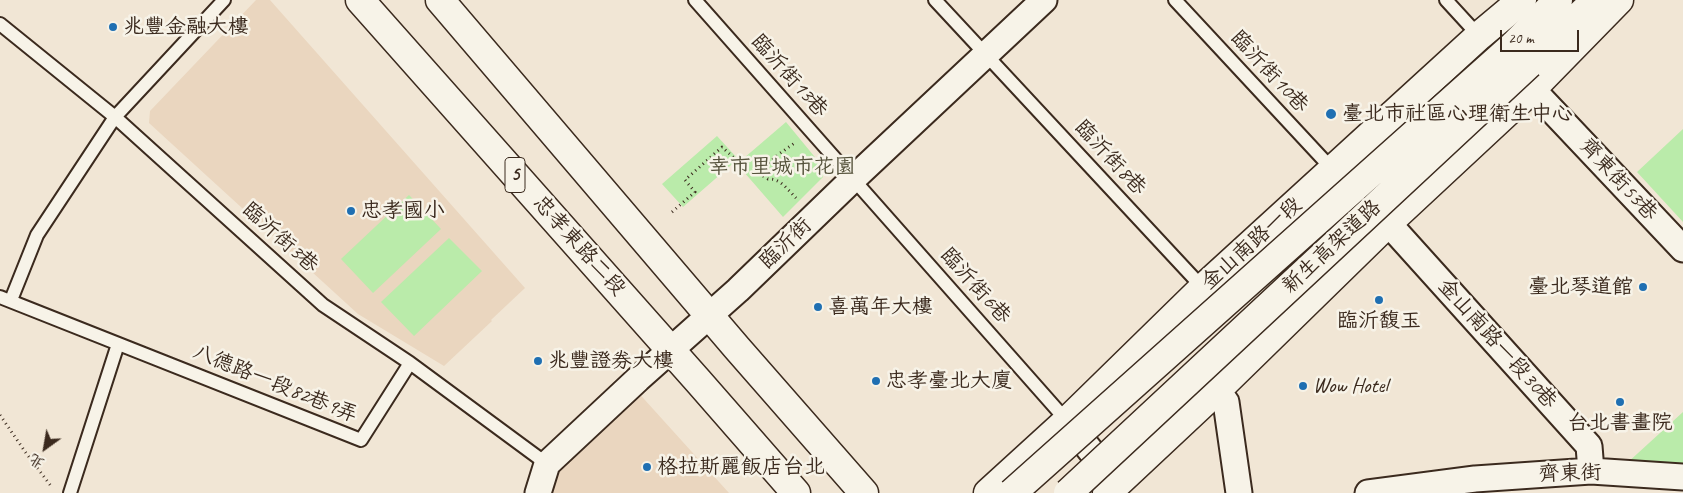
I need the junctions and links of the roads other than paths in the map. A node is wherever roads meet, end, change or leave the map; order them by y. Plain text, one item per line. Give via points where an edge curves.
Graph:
1 (224, 0) edge
2 (360, 0) edge
3 (440, 0) edge
4 (695, 0) edge
5 (935, 0) edge
6 (1044, 0) edge
7 (1175, 0) edge
8 (1446, 0) edge
9 (1522, 0) edge
10 (1558, 0) edge
11 (1596, 0) edge
12 (1619, 0) edge
13 (0, 24) edge
14 (1479, 36) junction
15 (986, 55) junction
16 (1524, 67) junction
17 (115, 117) junction
18 (1333, 170) junction
19 (853, 179) junction
20 (1388, 224) junction
21 (1683, 249) edge
22 (1203, 288) junction
23 (5, 298) edge
24 (710, 315) junction
25 (118, 344) junction
26 (670, 350) junction
27 (410, 363) junction
28 (1216, 391) junction
29 (1067, 421) junction
30 (547, 464) junction
31 (1591, 471) junction
32 (1683, 477) edge
33 (1117, 490) edge
34 (70, 493) edge
35 (538, 493) edge
36 (796, 493) edge
37 (864, 493) edge
38 (988, 493) edge
39 (1012, 493) edge
40 (1068, 493) edge
41 (1239, 493) edge
42 (1368, 493) edge

1 - 17 lane
2 - 26 main road, 忠孝東路二段 / 5
3 - 24 main road
4 - 19 lane, 臨沂街13巷
5 - 15 lane, 臨沂街8巷
6 - 15 street, 臨沂街
7 - 18 lane, 臨沂街10巷
8 - 14 lane
9 - 14 main road, 金山南路一段
10 - 16 main road
11 - 16 main road, 新生高架道路
12 - 16 main road
13 - 17 lane, 臨沂街3巷
14 - 18 main road, 金山南路一段
15 - 19 street, 臨沂街
15 - 22 lane, 臨沂街8巷
16 - 20 main road
16 - 21 street, 齊東街53巷
16 - 39 main road, 新生高架道路, bridge
16 - 40 main road, 新生高架道路, bridge
17 - 23 lane via 37,235
17 - 27 lane, 臨沂街3巷 via 323,305
18 - 22 main road, 金山南路一段
19 - 24 street, 臨沂街
19 - 29 lane, 臨沂街6巷
20 - 28 main road
20 - 31 street, 金山南路一段30巷 via 1589,446
22 - 29 main road, 金山南路一段
23 - 25 lane
24 - 26 street, 臨沂街
24 - 37 main road
25 - 27 lane, 八德路一段82巷9弄 via 361,440
25 - 34 lane
26 - 30 street, 臨沂街
26 - 36 main road, 忠孝東路二段 / 5
27 - 30 lane, 臨沂街3巷
28 - 33 main road
28 - 41 street via 1226,402
29 - 33 street
29 - 38 main road, 金山南路一段
30 - 35 street, 臨沂街
31 - 32 street, 齊東街
31 - 42 street, 齊東街 via 1475,479

